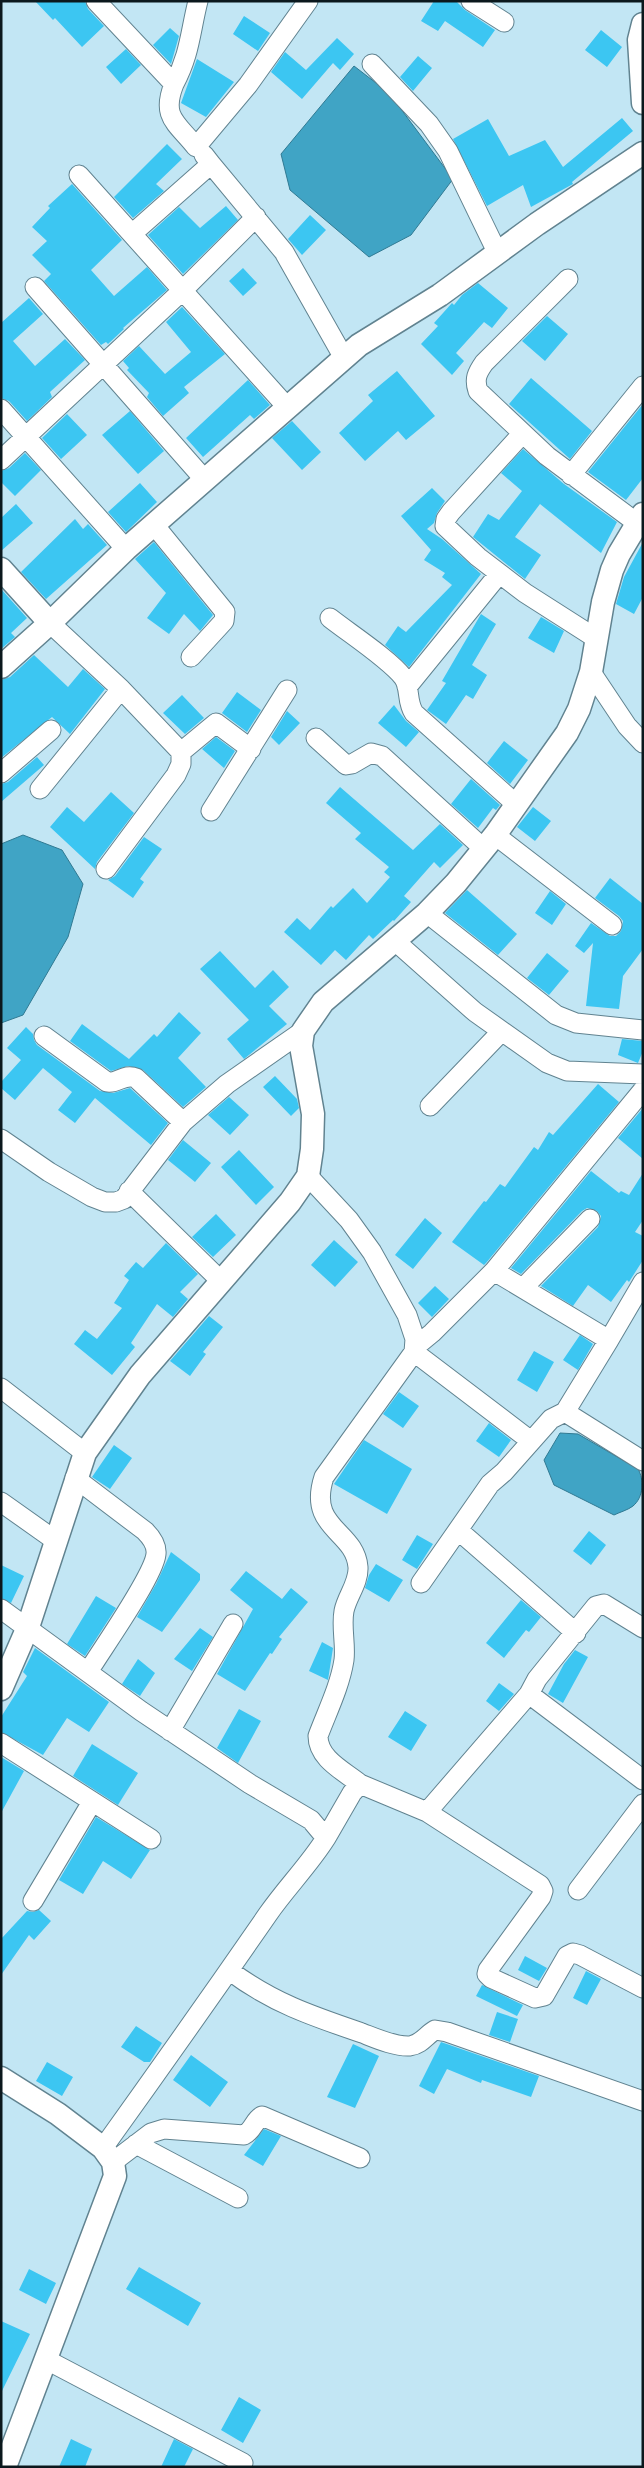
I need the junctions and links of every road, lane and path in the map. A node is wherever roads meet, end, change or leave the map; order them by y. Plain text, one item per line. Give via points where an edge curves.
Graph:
1 (96, 1) edge
2 (198, 1) edge
3 (308, 1) edge
4 (471, 1) edge
5 (504, 22) dead end
6 (643, 24) edge
7 (372, 64) dead end
8 (174, 84) junction
9 (643, 103) edge
10 (196, 147) junction
11 (643, 153) edge
12 (211, 164) junction
13 (79, 175) dead end
14 (256, 217) junction
15 (133, 233) junction
16 (497, 252) junction
17 (568, 279) dead end
18 (35, 287) dead end
19 (183, 290) junction
20 (344, 358) junction
21 (103, 363) junction
22 (643, 386) edge
23 (287, 407) junction
24 (1, 409) edge
25 (522, 434) junction
26 (25, 436) junction
27 (1, 460) edge
28 (571, 475) junction
29 (204, 479) junction
30 (640, 518) edge
31 (155, 526) junction
32 (126, 549) junction
33 (1, 569) edge
34 (500, 574) junction
35 (330, 618) dead end
36 (50, 623) junction
37 (597, 639) junction
38 (191, 657) dead end
39 (1, 667) edge
40 (591, 672) junction
41 (407, 687) junction
42 (121, 689) junction
43 (287, 690) dead end
44 (51, 730) dead end
45 (316, 738) dead end
46 (643, 743) edge
47 (250, 749) junction
48 (180, 752) junction
49 (1, 773) edge
50 (40, 790) dead end
51 (517, 805) junction
52 (211, 811) dead end
53 (490, 842) junction
54 (106, 869) dead end
55 (427, 913) junction
56 (612, 926) dead end
57 (395, 941) junction
58 (643, 1030) edge
59 (302, 1031) junction
60 (502, 1031) junction
61 (44, 1036) dead end
62 (643, 1074) edge
63 (643, 1090) edge
64 (430, 1106) dead end
65 (183, 1122) junction
66 (1, 1139) edge
67 (308, 1176) junction
68 (129, 1191) junction
69 (590, 1219) dead end
70 (494, 1271) junction
71 (220, 1280) junction
72 (643, 1282) edge
73 (523, 1288) junction
74 (609, 1340) junction
75 (414, 1350) junction
76 (1, 1388) edge
77 (565, 1412) junction
78 (531, 1441) junction
79 (85, 1453) junction
80 (643, 1460) edge
81 (75, 1478) junction
82 (1, 1502) edge
83 (458, 1530) junction
84 (56, 1541) junction
85 (421, 1583) dead end
86 (1, 1609) edge
87 (233, 1624) dead end
88 (28, 1627) junction
89 (643, 1628) edge
90 (576, 1633) junction
91 (88, 1672) junction
92 (1, 1689) edge
93 (528, 1694) junction
94 (170, 1731) junction
95 (1, 1743) edge
96 (643, 1780) edge
97 (360, 1784) junction
98 (92, 1802) junction
99 (643, 1804) edge
100 (426, 1812) junction
101 (326, 1838) junction
102 (151, 1839) dead end
103 (578, 1890) dead end
104 (33, 1901) dead end
105 (230, 1971) junction
106 (643, 1988) edge
107 (1, 2078) edge
108 (643, 2101) edge
109 (136, 2144) junction
110 (108, 2155) junction
111 (360, 2158) dead end
112 (238, 2198) dead end
113 (45, 2359) junction
114 (243, 2463) dead end
115 (5, 2467) edge

1 - 8 street
2 - 8 street via 185,64
3 - 10 street via 248,85
4 - 5 street
6 - 9 street via 639,40
7 - 16 street via 429,124 448,150
8 - 10 street via 168,100 169,113
10 - 12 street
11 - 16 street
12 - 14 street
12 - 15 street
13 - 15 street
14 - 19 street
14 - 20 street via 284,252
15 - 19 street
16 - 20 street via 440,295 359,345
17 - 25 street via 478,372 475,381 478,391
18 - 21 street
19 - 21 street
19 - 23 street
20 - 23 street
21 - 26 street
21 - 29 street
22 - 28 street
23 - 29 street
24 - 26 street
25 - 28 street
25 - 34 street via 446,519 448,531
26 - 27 street
26 - 32 street
28 - 30 street
29 - 31 street
30 - 37 street via 612,570
31 - 32 street
31 - 38 street via 225,612 224,621
32 - 36 street
33 - 36 street
34 - 37 street
34 - 41 street
35 - 41 street via 394,668 404,677
36 - 39 street
36 - 42 street
37 - 40 street
40 - 46 street via 627,726
40 - 51 street via 567,733
41 - 51 street via 409,705 414,713
42 - 48 street
42 - 50 street
43 - 47 street
44 - 49 street
45 - 53 street via 346,764 371,753 382,756
47 - 48 street via 216,723
47 - 52 street
48 - 54 street via 181,764 176,775
51 - 53 street
53 - 55 street
53 - 56 street
55 - 57 street
55 - 58 street via 556,1015 576,1023
57 - 59 street via 323,1002
57 - 60 street via 475,1012
59 - 65 street via 227,1084
59 - 67 street via 301,1046 313,1114
60 - 62 street via 547,1063 567,1071
60 - 64 street
61 - 65 street via 107,1082 126,1076 136,1078
63 - 70 street
65 - 68 street
66 - 68 street via 92,1197 116,1202
67 - 71 street via 290,1202
67 - 75 street via 372,1252 407,1315 415,1339
68 - 71 street
69 - 73 street
70 - 73 street
70 - 75 street
71 - 79 street via 140,1375
72 - 74 street
73 - 74 street
74 - 77 street
75 - 78 street
75 - 97 street via 324,1477 318,1492 320,1508 354,1556 358,1574 344,1609 342,1667 318,1736 318,1746 322,1754
76 - 79 street
77 - 78 street via 551,1419
77 - 80 street
78 - 83 street via 490,1484
79 - 81 street
81 - 84 street
81 - 91 street via 146,1531 154,1540 157,1553 143,1584
82 - 84 street
83 - 85 street
83 - 90 street
84 - 88 street
86 - 88 street
87 - 94 street
88 - 91 street
88 - 92 street
89 - 90 street via 601,1604
90 - 93 street
91 - 94 street
93 - 96 street
93 - 100 street
94 - 101 street via 311,1820
95 - 98 street
97 - 100 street
97 - 101 street via 352,1792
98 - 102 street
98 - 104 street
99 - 103 street
100 - 106 street via 543,1891 488,1970 491,1978 540,1998 567,1956 573,1953
101 - 105 street via 269,1912
105 - 108 street via 256,1990 292,2009 390,2042 409,2046 422,2042 435,2030 447,2032
105 - 110 street
107 - 110 street via 58,2114
109 - 110 street
109 - 111 street via 151,2133 164,2129 244,2135 249,2133 259,2117 266,2116
109 - 112 street
110 - 113 street via 115,2176 108,2200
113 - 114 street
113 - 115 street

